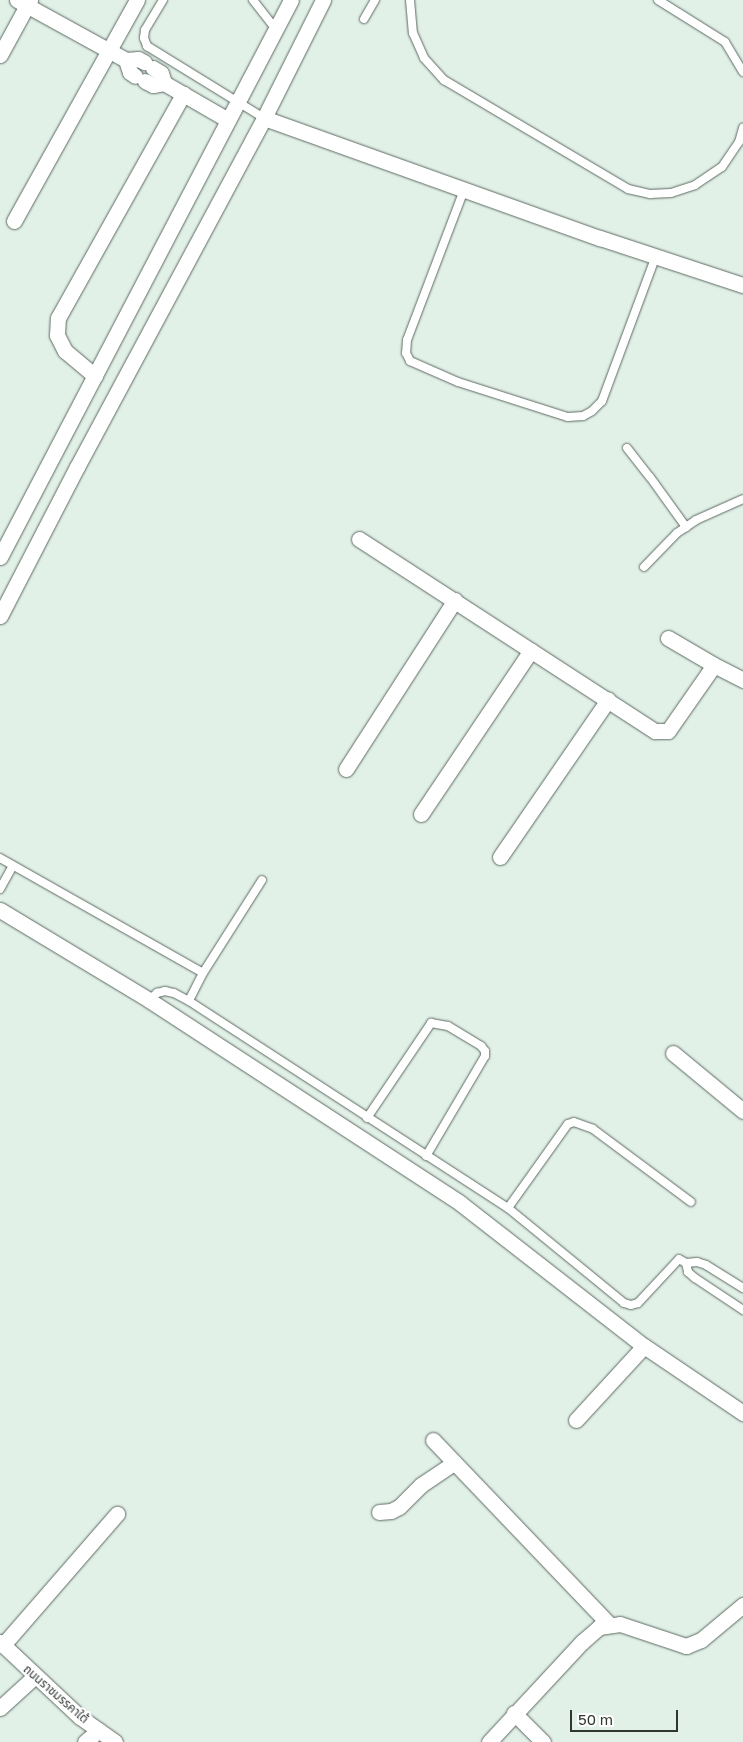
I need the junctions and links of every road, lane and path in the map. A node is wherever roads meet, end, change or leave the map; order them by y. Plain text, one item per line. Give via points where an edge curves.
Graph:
1 (137, 0) edge
2 (163, 0) edge
3 (254, 0) edge
4 (291, 0) edge
5 (323, 0) edge
6 (375, 0) edge
7 (410, 0) edge
8 (658, 0) edge
9 (25, 2) edge
10 (364, 19) dead end
11 (275, 28) junction
12 (109, 51) junction
13 (0, 55) edge
14 (126, 60) junction
15 (743, 72) edge
16 (164, 83) junction
17 (182, 94) junction
18 (242, 105) junction
19 (262, 117) junction
20 (228, 120) junction
21 (743, 128) edge
22 (464, 190) junction
23 (14, 221) dead end
24 (656, 256) junction
25 (743, 285) edge
26 (95, 376) junction
27 (626, 448) dead end
28 (743, 499) edge
29 (686, 527) junction
30 (359, 539) dead end
31 (0, 557) edge
32 (644, 567) dead end
33 (454, 600) junction
34 (0, 616) edge
35 (668, 638) dead end
36 (531, 650) junction
37 (714, 665) junction
38 (743, 680) edge
39 (608, 700) junction
40 (346, 769) dead end
41 (421, 814) dead end
42 (500, 857) dead end
43 (0, 858) edge
44 (13, 866) junction
45 (262, 880) dead end
46 (0, 889) edge
47 (0, 910) edge
48 (204, 973) junction
49 (149, 1000) junction
50 (189, 1001) junction
51 (673, 1053) dead end
52 (743, 1112) edge
53 (367, 1118) junction
54 (426, 1156) junction
55 (690, 1202) dead end
56 (508, 1208) junction
57 (686, 1263) junction
58 (743, 1288) edge
59 (743, 1310) edge
60 (644, 1346) junction
61 (743, 1414) edge
62 (576, 1420) dead end
63 (433, 1440) dead end
64 (454, 1463) junction
65 (378, 1512) dead end
66 (117, 1514) dead end
67 (743, 1605) edge
68 (609, 1624) junction
69 (1, 1644) edge
70 (35, 1676) junction
71 (0, 1708) edge
72 (514, 1713) junction
73 (99, 1730) junction
74 (85, 1742) edge
75 (115, 1742) edge
76 (489, 1742) edge
77 (543, 1742) edge

1 - 12 street
2 - 18 lane via 146,30 144,38 148,46
3 - 11 lane
4 - 11 street
5 - 19 street
6 - 10 lane
7 - 21 lane via 413,33 424,58 444,80 628,189 650,194 671,193 695,185 722,167 739,142
8 - 15 lane via 725,42
9 - 12 street
9 - 13 street
11 - 18 street
12 - 14 street
12 - 23 street
14 - 16 street via 138,58 161,73
14 - 16 street via 130,72 140,79 153,86
16 - 17 street
17 - 20 street
17 - 26 street via 58,318 57,335 65,351
18 - 19 lane
18 - 20 street
19 - 22 street
19 - 34 street
20 - 26 street
22 - 24 street
22 - 24 lane via 407,340 406,353 410,361 458,382 568,417 583,416 592,411 602,401
24 - 25 street
26 - 31 street
27 - 29 lane
28 - 29 lane
29 - 32 lane via 676,533
30 - 33 street
33 - 36 street
33 - 40 street
35 - 37 street
36 - 39 street
36 - 41 street
37 - 38 street
37 - 39 street via 668,731 655,730
39 - 42 street
43 - 44 lane
44 - 46 lane
44 - 48 lane
45 - 48 lane
47 - 49 street
48 - 50 lane
49 - 50 lane via 157,992 165,991 174,992
49 - 60 street via 460,1203
50 - 53 lane
51 - 52 street
53 - 54 lane
53 - 54 lane via 431,1023 448,1026 481,1046 486,1051 485,1056
54 - 56 lane
55 - 56 lane via 593,1129 574,1122 568,1124
56 - 57 lane via 630,1305 638,1303 679,1259
57 - 58 lane via 706,1265
57 - 59 lane via 688,1272 695,1278
60 - 61 street
60 - 62 street
63 - 64 street
64 - 65 street via 421,1485 399,1507
64 - 68 street
66 - 69 street
67 - 68 street via 701,1640 686,1646 620,1624
68 - 72 street via 599,1627 582,1642
69 - 70 street, ถนนราชมรรคาใต้
70 - 71 street
70 - 73 street, ถนนราชมรรคาใต้
72 - 76 street
72 - 77 street
73 - 74 street
73 - 75 street, ถนนราชมรรคาใต้

